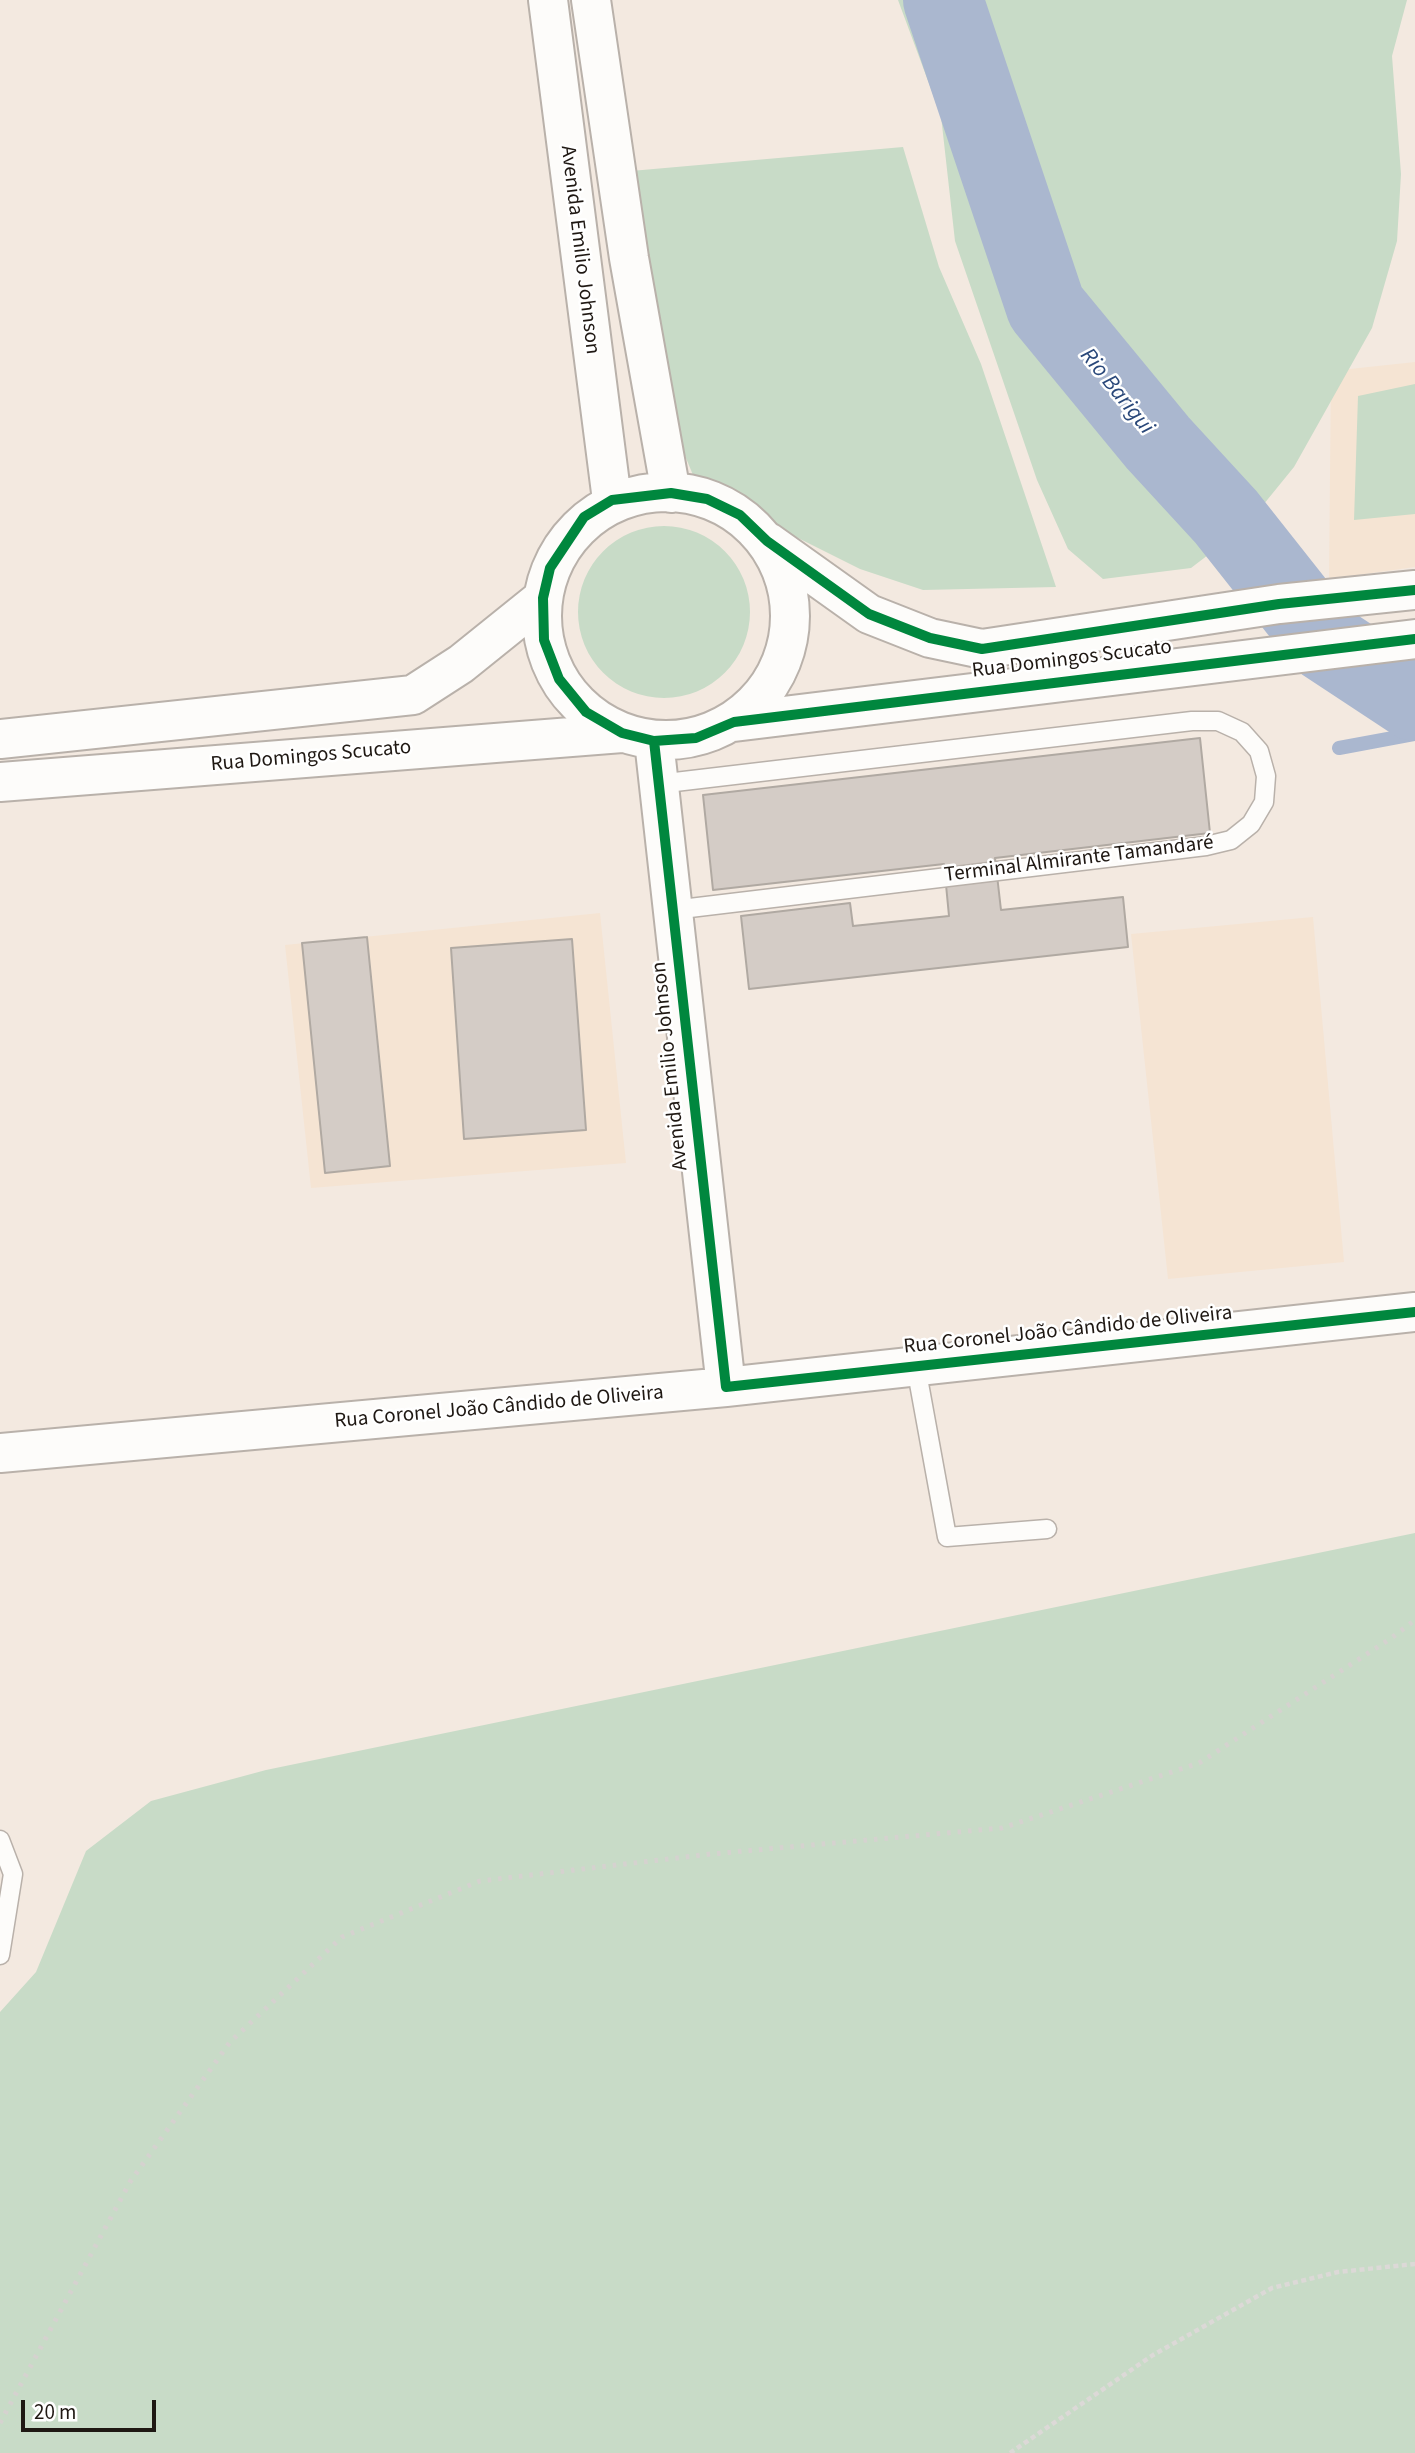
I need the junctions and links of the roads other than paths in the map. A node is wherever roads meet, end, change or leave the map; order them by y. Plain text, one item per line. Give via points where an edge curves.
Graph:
1 (548, 0) edge
2 (592, 0) edge
3 (671, 493) junction
4 (612, 500) junction
5 (766, 541) junction
6 (1398, 592) edge
7 (543, 598) junction
8 (1409, 640) edge
9 (734, 722) junction
10 (638, 737) junction
11 (0, 739) edge
12 (0, 782) edge
13 (658, 784) junction
14 (673, 910) junction
15 (1415, 1312) edge
16 (916, 1367) junction
17 (726, 1387) junction
18 (0, 1452) edge
19 (1047, 1529) dead end
20 (0, 1840) edge
21 (0, 1955) edge

1 - 4 main road, Avenida Emilio Johnson
2 - 3 main road via 629,258
3 - 4 main road
3 - 5 main road via 707,499 740,515
4 - 7 main road via 584,517 565,542 550,568
5 - 6 main road, Rua Domingos Scucato via 869,614 930,638 982,649 1279,604
5 - 9 main road via 785,578 792,618 784,659 764,694
7 - 10 main road via 544,640 559,679 586,712
7 - 11 main road via 461,664 413,695
8 - 9 main road, Rua Domingos Scucato
9 - 10 main road via 696,738
10 - 12 main road, Rua Domingos Scucato
10 - 13 main road, Avenida Emilio Johnson
13 - 14 main road, Avenida Emilio Johnson
13 - 14 lane, Terminal Almirante Tamandaré via 1192,721 1218,721 1242,732 1259,751 1266,776 1264,802 1251,824 1231,840 1206,846
14 - 17 main road, Avenida Emilio Johnson
15 - 16 main road, Rua Coronel João Cândido de Oliveira
16 - 17 main road, Rua Coronel João Cândido de Oliveira
16 - 19 lane via 947,1537
17 - 18 main road, Rua Coronel João Cândido de Oliveira
20 - 21 lane via 13,1874

